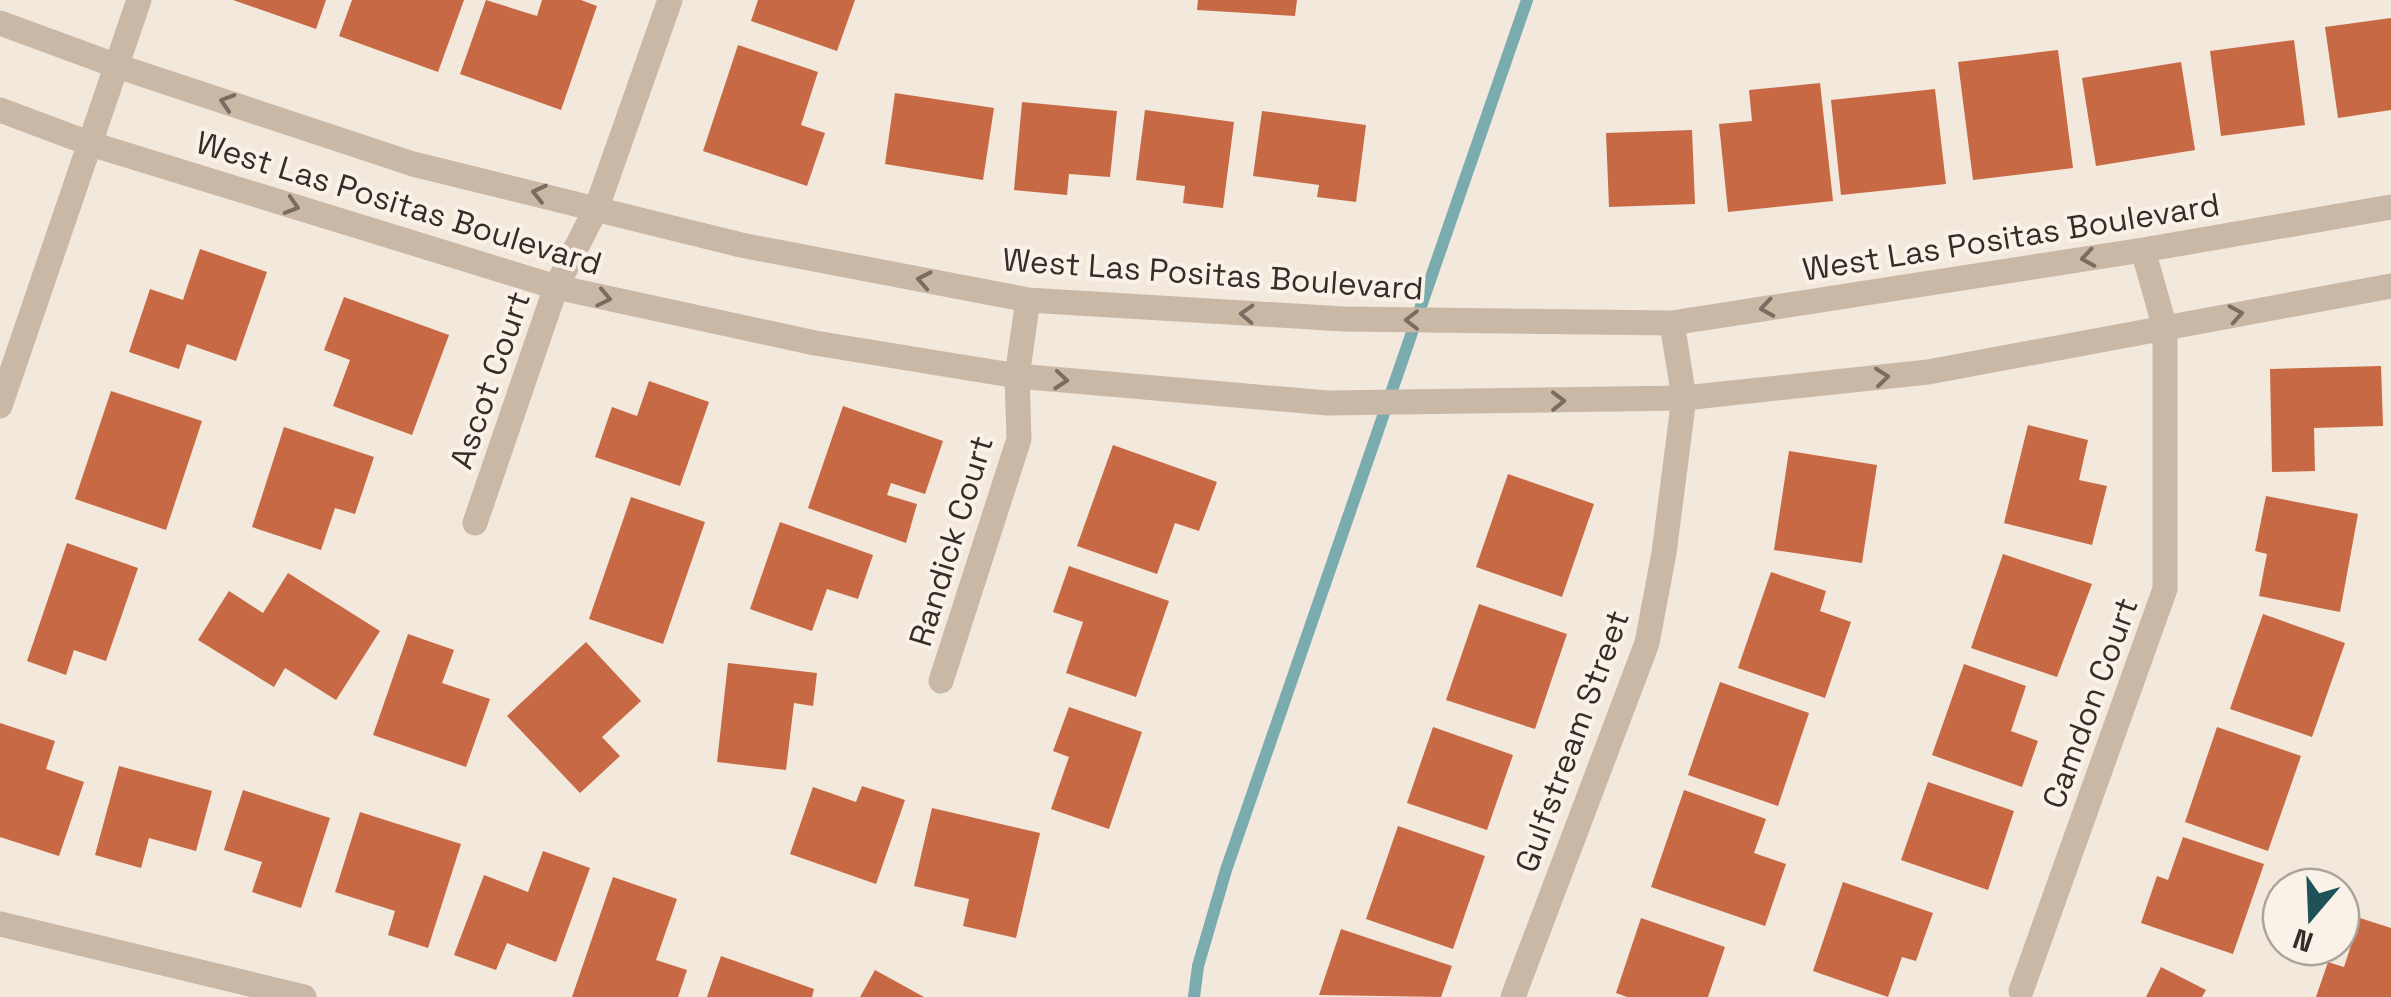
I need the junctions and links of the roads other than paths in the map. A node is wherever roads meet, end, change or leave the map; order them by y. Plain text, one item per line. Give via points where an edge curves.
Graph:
1 (139, 0) edge
2 (670, 0) edge
3 (0, 23) edge
4 (117, 66) junction
5 (0, 110) edge
6 (91, 144) junction
7 (597, 207) junction
8 (2391, 207) edge
9 (2143, 250) junction
10 (2391, 286) edge
11 (556, 287) junction
12 (1028, 300) junction
13 (1672, 323) junction
14 (2165, 328) junction
15 (1017, 376) junction
16 (1684, 398) junction
17 (0, 406) edge
18 (475, 523) dead end
19 (941, 681) dead end
20 (0, 924) edge
21 (2021, 991) dead end
22 (304, 997) edge
23 (1514, 997) edge

1 - 4 street
2 - 7 street, Ascot Court
3 - 4 street, West Las Positas Boulevard
4 - 6 street
7 -> 4 street, West Las Positas Boulevard via 412,164
5 - 6 street, West Las Positas Boulevard
6 -> 11 street, West Las Positas Boulevard
6 - 17 street
7 - 11 street, Ascot Court
12 -> 7 street, West Las Positas Boulevard via 741,244
8 - 9 street, West Las Positas Boulevard
9 -> 13 street, West Las Positas Boulevard
9 - 14 street, Camdon Court
14 -> 10 street, West Las Positas Boulevard
11 -> 15 street, West Las Positas Boulevard via 815,343
11 - 18 street, Ascot Court
13 -> 12 street, West Las Positas Boulevard via 1344,319
12 - 15 street, Randick Court
13 - 16 street, Gulfstream Street
16 -> 14 street, West Las Positas Boulevard via 1928,372
14 - 21 street, Camdon Court via 2164,590
15 -> 16 street, West Las Positas Boulevard via 1327,403
15 - 19 street, Randick Court via 1019,439
16 - 23 street, Gulfstream Street via 1648,643
20 - 22 street

